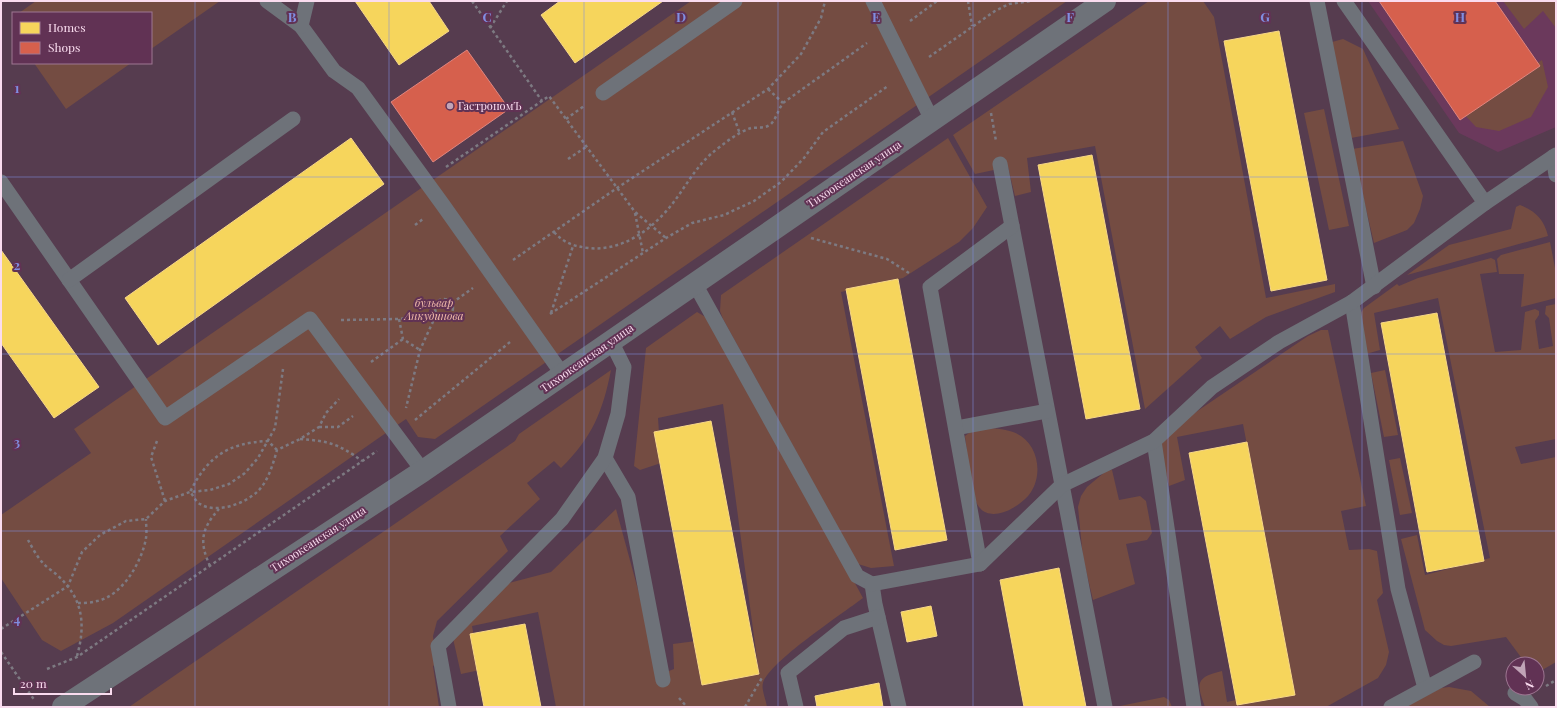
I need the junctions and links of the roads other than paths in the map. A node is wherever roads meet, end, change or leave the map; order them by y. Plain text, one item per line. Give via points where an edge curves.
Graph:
1 (267, 1) edge
2 (307, 1) edge
3 (735, 1) edge
4 (873, 1) edge
5 (1105, 1) edge
6 (1317, 1) edge
7 (1344, 1) edge
8 (302, 26) junction
9 (603, 93) dead end
10 (293, 119) dead end
11 (932, 120) junction
12 (1554, 156) edge
13 (1000, 164) dead end
14 (1556, 175) edge
15 (1, 182) edge
16 (1485, 203) junction
17 (1012, 226) junction
18 (69, 280) junction
19 (695, 284) junction
20 (1374, 287) junction
21 (1352, 302) junction
22 (611, 341) junction
23 (563, 375) junction
24 (1048, 411) junction
25 (956, 428) junction
26 (1154, 441) junction
27 (605, 458) junction
28 (423, 471) junction
29 (1062, 485) junction
30 (980, 564) junction
31 (872, 584) junction
32 (878, 618) junction
33 (1474, 662) dead end
34 (663, 680) dead end
35 (1425, 688) junction
36 (1520, 696) edge
37 (63, 707) edge
38 (449, 707) edge
39 (796, 707) edge
40 (899, 707) edge
41 (1104, 707) edge
42 (1194, 707) edge
43 (1391, 707) edge
44 (1531, 707) edge

1 - 8 lane
2 - 8 lane
3 - 9 lane
4 - 11 lane
5 - 11 street, Тихоокеанская улица
6 - 20 lane
7 - 16 lane
8 - 23 lane via 334,71 358,88
10 - 18 lane
11 - 19 street, Тихоокеанская улица
12 - 14 lane
12 - 16 lane
13 - 17 lane
15 - 18 lane
16 - 20 lane
17 - 24 lane
17 - 25 lane via 930,287
18 - 28 lane via 165,418 310,320
19 - 22 street, Тихоокеанская улица
19 - 31 lane via 857,576
20 - 21 lane
21 - 26 lane via 1280,342 1212,387
21 - 35 lane via 1398,589
22 - 23 street, Тихоокеанская улица
22 - 27 lane via 624,367 618,414
23 - 28 street, Тихоокеанская улица
24 - 25 lane
24 - 29 lane
25 - 30 lane
26 - 29 lane
26 - 42 lane
27 - 34 lane via 628,497
27 - 38 lane via 562,519 438,646
28 - 37 street, Тихоокеанская улица
29 - 30 lane
29 - 41 lane
30 - 31 lane
31 - 32 lane
32 - 39 lane via 844,628 788,673
32 - 40 lane
33 - 35 lane
35 - 43 lane
36 - 44 lane

